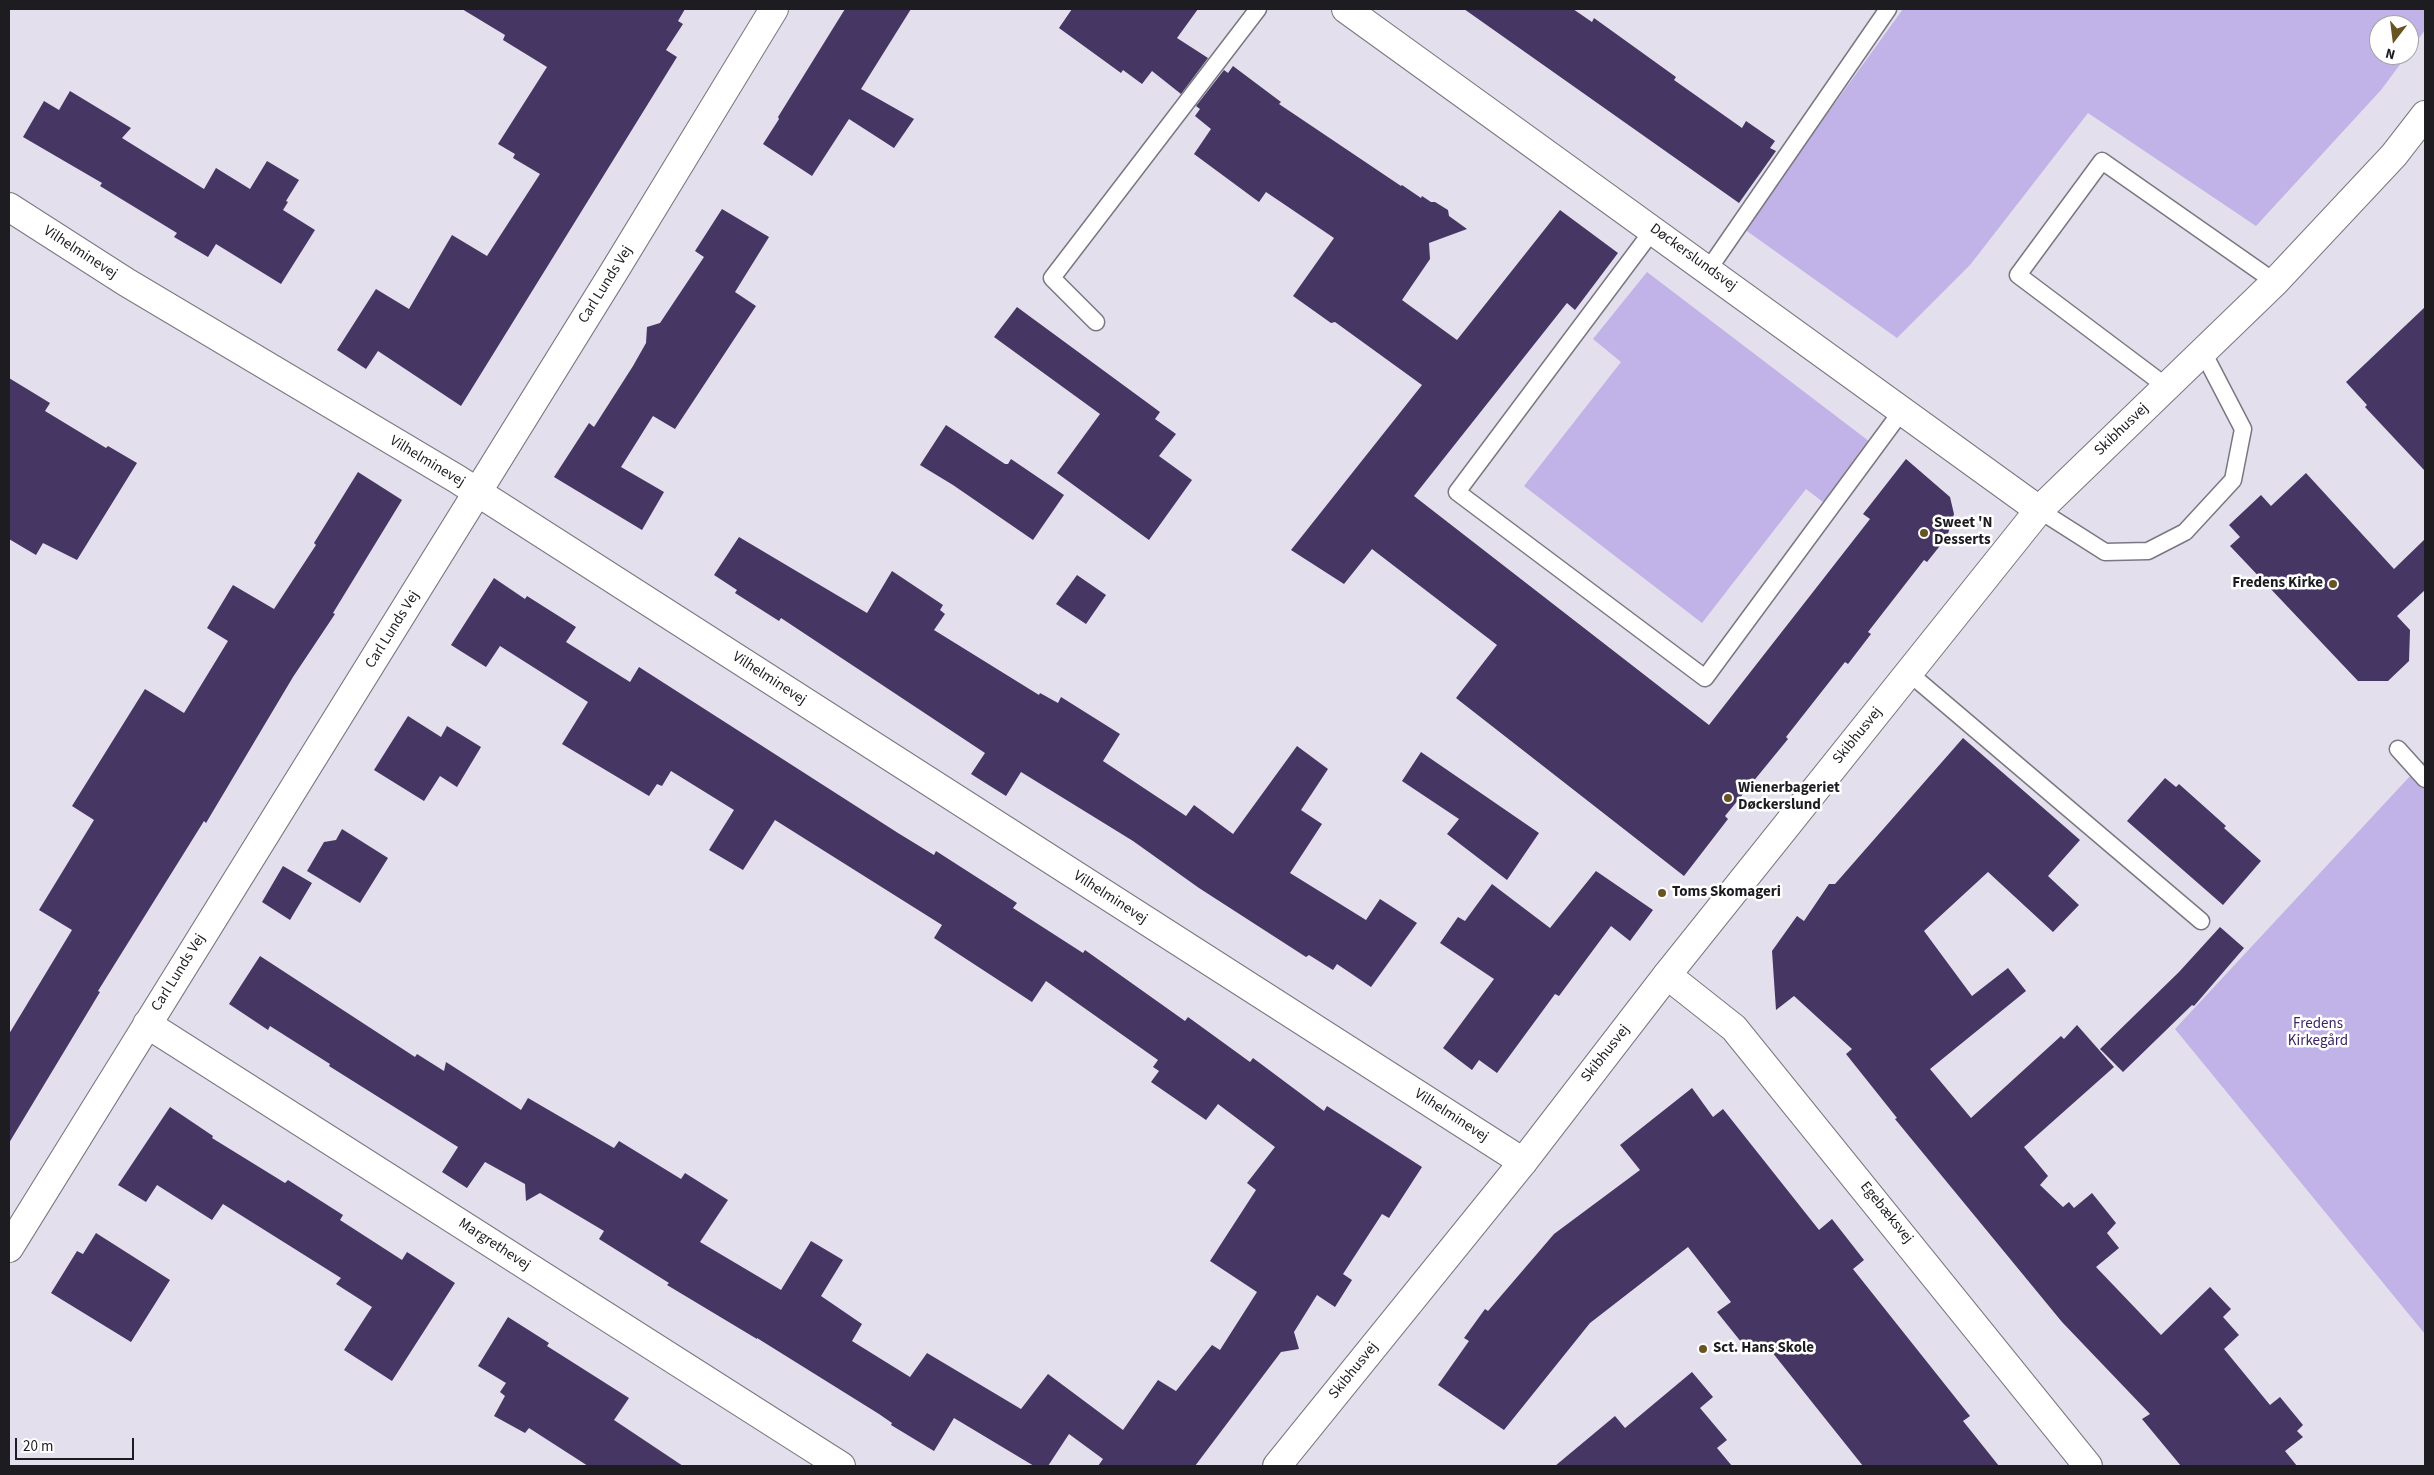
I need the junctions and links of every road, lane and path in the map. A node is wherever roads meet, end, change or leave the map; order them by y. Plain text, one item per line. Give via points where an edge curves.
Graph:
1 (774, 9) edge
2 (1258, 9) edge
3 (1346, 9) edge
4 (1888, 9) edge
5 (2425, 115) edge
6 (9, 207) edge
7 (1653, 230) junction
8 (1708, 270) junction
9 (2275, 282) junction
10 (1096, 322) dead end
11 (2203, 352) junction
12 (2167, 386) junction
13 (1901, 412) junction
14 (476, 493) junction
15 (2039, 510) junction
16 (1909, 672) junction
17 (2398, 749) dead end
18 (2425, 779) edge
19 (2201, 921) dead end
20 (1667, 975) junction
21 (147, 1024) junction
22 (1523, 1162) junction
23 (9, 1248) edge
24 (841, 1466) edge
25 (1277, 1466) edge
26 (2088, 1466) edge

1 - 14 street, Carl Lunds Vej
2 - 10 lane via 1052,278
3 - 7 street, Døckerslundsvej
4 - 8 lane
5 - 9 street, Skibhusvej via 2394,156
6 - 14 street, Vilhelminevej via 126,282
7 - 8 street, Døckerslundsvej
7 - 13 lane via 1457,492 1705,678
8 - 13 street, Døckerslundsvej
9 - 11 street, Skibhusvej
9 - 12 lane via 2102,161 2018,275
11 - 12 street, Skibhusvej
11 - 15 lane via 2243,429 2233,480 2185,532 2148,551 2105,552
12 - 15 street, Skibhusvej
13 - 15 street, Døckerslundsvej
14 - 21 street, Carl Lunds Vej
14 - 22 street, Vilhelminevej
15 - 16 street, Skibhusvej
16 - 19 lane
16 - 20 street, Skibhusvej
17 - 18 lane
20 - 22 street, Skibhusvej
20 - 26 street, Egebæksvej via 1734,1028
21 - 23 street, Carl Lunds Vej
21 - 24 street, Margrethevej
22 - 25 street, Skibhusvej

